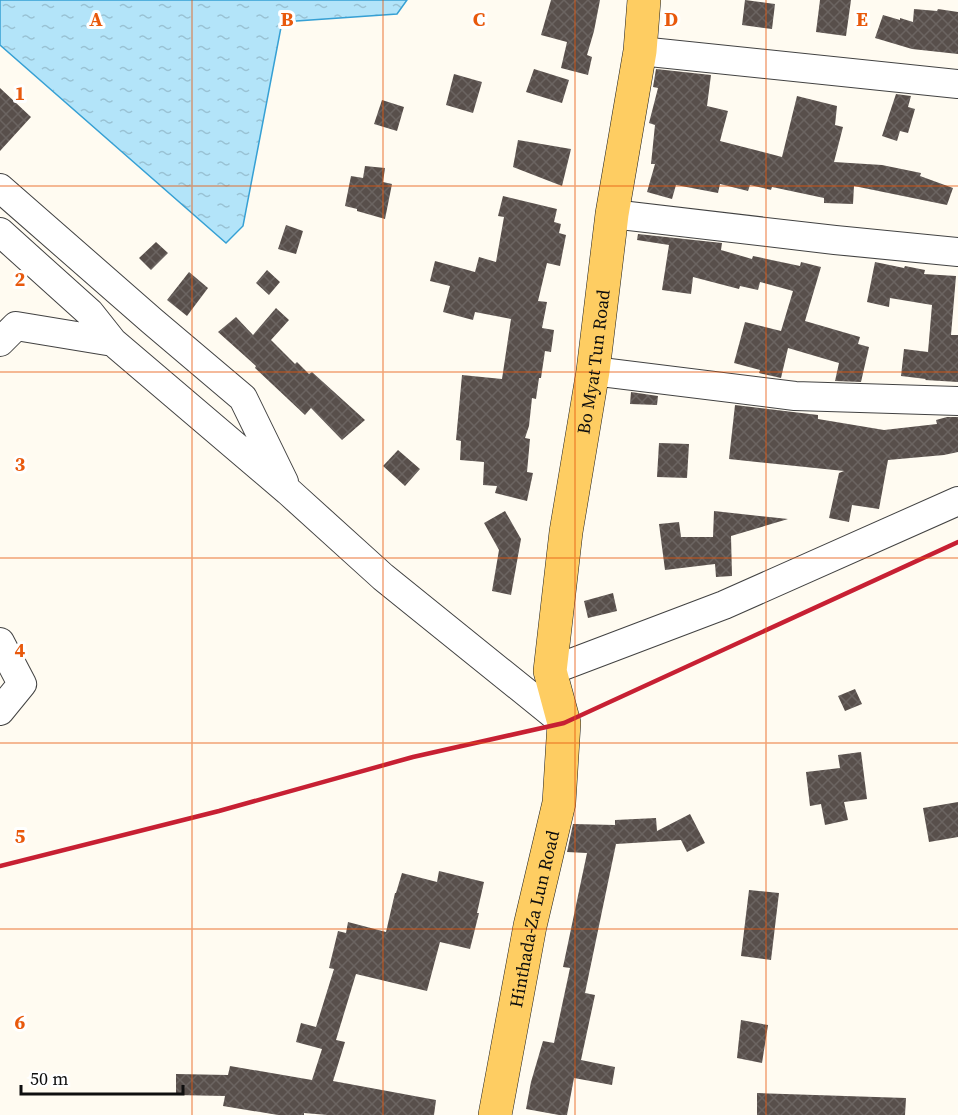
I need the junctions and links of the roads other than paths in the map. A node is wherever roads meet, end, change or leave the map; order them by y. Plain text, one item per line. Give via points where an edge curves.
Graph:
1 (644, 0) edge
2 (640, 51) junction
3 (958, 84) edge
4 (0, 188) edge
5 (612, 214) junction
6 (0, 232) edge
7 (958, 252) edge
8 (0, 342) edge
9 (113, 342) junction
10 (593, 371) junction
11 (958, 401) edge
12 (288, 491) junction
13 (958, 501) edge
14 (0, 642) edge
15 (550, 671) junction
16 (0, 711) edge
17 (564, 723) junction
18 (495, 1115) edge

1 - 2 main road, Bo Myat Tun Road
2 - 3 street
2 - 5 main road, Bo Myat Tun Road
4 - 12 street via 243,398
5 - 7 street
5 - 10 main road, Bo Myat Tun Road
6 - 9 street via 90,313
8 - 9 street via 16,326
9 - 12 street
10 - 11 street via 795,396
10 - 15 main road, Bo Myat Tun Road via 566,532
12 - 17 street via 383,577
13 - 15 street via 724,605
14 - 16 street via 22,684
15 - 17 main road, Bo Myat Tun Road
17 - 18 main road, Hinthada-Za Lun Road via 559,803 530,926

